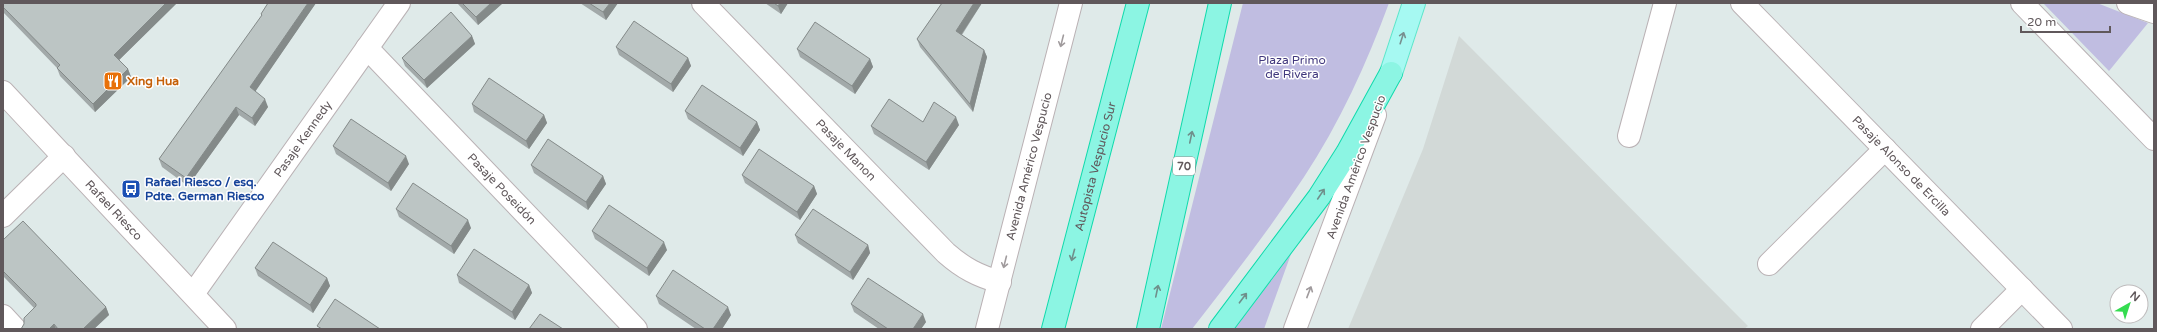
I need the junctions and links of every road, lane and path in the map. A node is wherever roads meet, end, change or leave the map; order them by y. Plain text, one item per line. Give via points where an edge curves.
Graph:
1 (399, 3) edge
2 (703, 3) edge
3 (1071, 3) edge
4 (1122, 3) edge
5 (1138, 3) edge
6 (1220, 3) edge
7 (1414, 3) edge
8 (1665, 3) edge
9 (1742, 3) edge
10 (2022, 3) edge
11 (2128, 3) edge
12 (2154, 12) edge
13 (367, 48) junction
14 (1391, 73) junction
15 (3, 92) edge
16 (1105, 136) junction
17 (1629, 136) dead end
18 (2154, 139) edge
19 (1885, 149) junction
20 (64, 156) junction
21 (3, 216) edge
22 (1769, 264) dead end
23 (1000, 282) junction
24 (2022, 289) junction
25 (193, 294) junction
26 (3, 316) edge
27 (15, 329) edge
28 (225, 329) edge
29 (636, 329) edge
30 (987, 329) edge
31 (1053, 329) edge
32 (1148, 329) edge
33 (1220, 329) edge
34 (1296, 329) edge
35 (1982, 329) edge
36 (2061, 329) edge

1 - 13 street, Pasaje Kennedy
2 - 23 street, Pasaje Manon via 946,253 960,266 976,275
3 -> 23 street, Avenida Américo Vespucio
4 - 16 highway
5 - 16 highway, Autopista Vespucio Sur
32 -> 6 highway, 70
14 -> 7 main road, Avenida Américo Vespucio
8 - 17 street
9 - 19 street, Pasaje Alonso de Ercilla
10 - 18 street
11 - 12 street
13 - 25 street, Pasaje Kennedy
13 - 29 street, Pasaje Poseidón
33 -> 14 highway via 1319,197 1347,153
34 -> 14 street, Avenida Américo Vespucio
15 - 20 street, Rafael Riesco
16 -> 31 highway, Autopista Vespucio Sur
19 - 22 street
19 - 24 street, Pasaje Alonso de Ercilla
20 - 21 street
20 - 25 street, Rafael Riesco
23 - 30 street, Avenida Américo Vespucio
24 - 35 street
24 - 36 street, Pasaje Alonso de Ercilla
25 - 28 street, Rafael Riesco
26 - 27 street

